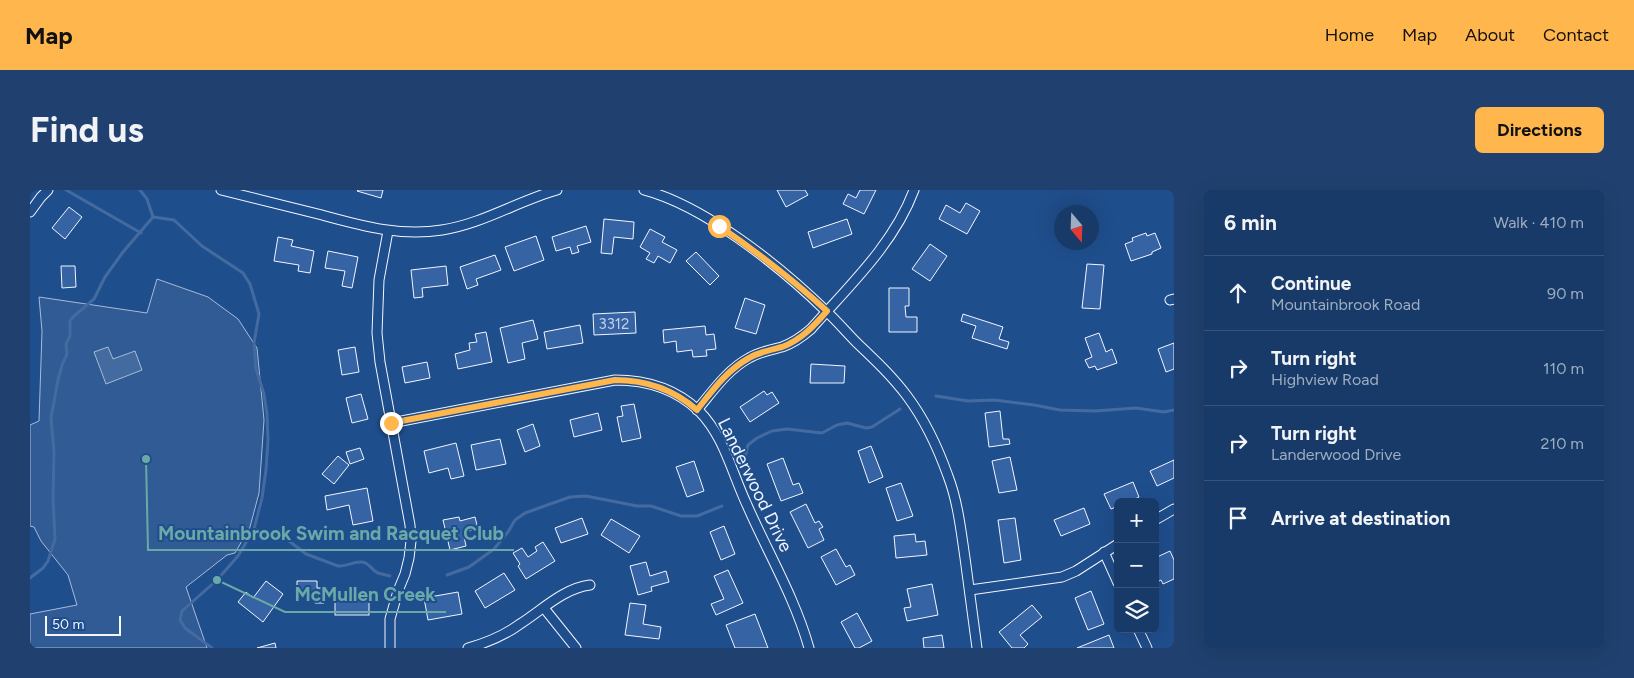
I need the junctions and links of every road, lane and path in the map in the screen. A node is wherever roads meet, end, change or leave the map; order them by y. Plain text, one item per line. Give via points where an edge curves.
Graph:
1 (48, 190) edge
2 (221, 190) edge
3 (557, 190) edge
4 (644, 190) edge
5 (914, 190) edge
6 (30, 212) edge
7 (388, 231) junction
8 (827, 311) junction
9 (697, 410) junction
10 (391, 423) junction
11 (1174, 509) edge
12 (1159, 518) edge
13 (1114, 546) edge
14 (1104, 552) junction
15 (1114, 574) edge
16 (590, 585) dead end
17 (970, 590) junction
18 (544, 608) junction
19 (1140, 633) edge
20 (390, 648) edge
21 (468, 648) edge
22 (576, 648) edge
23 (809, 648) edge
24 (977, 648) edge
25 (1147, 648) edge

1 - 6 street
2 - 7 street
3 - 7 street via 451,228
4 - 8 street via 680,204 719,226 757,252
5 - 8 street via 900,222 885,244
7 - 10 street via 376,318
8 - 9 street via 796,340 748,358 736,367
8 - 17 street via 890,376 924,422 953,492
9 - 10 street, Landerwood Drive via 675,393 658,386 615,380
9 - 23 street, Landerwood Drive via 720,440 745,502 796,607
10 - 20 street via 411,541 408,565 392,609
11 - 12 street
13 - 14 street
14 - 15 street
14 - 17 street via 1076,571 1055,579
16 - 18 street via 572,589
17 - 24 street
18 - 21 street via 500,636
18 - 22 street
19 - 25 street

